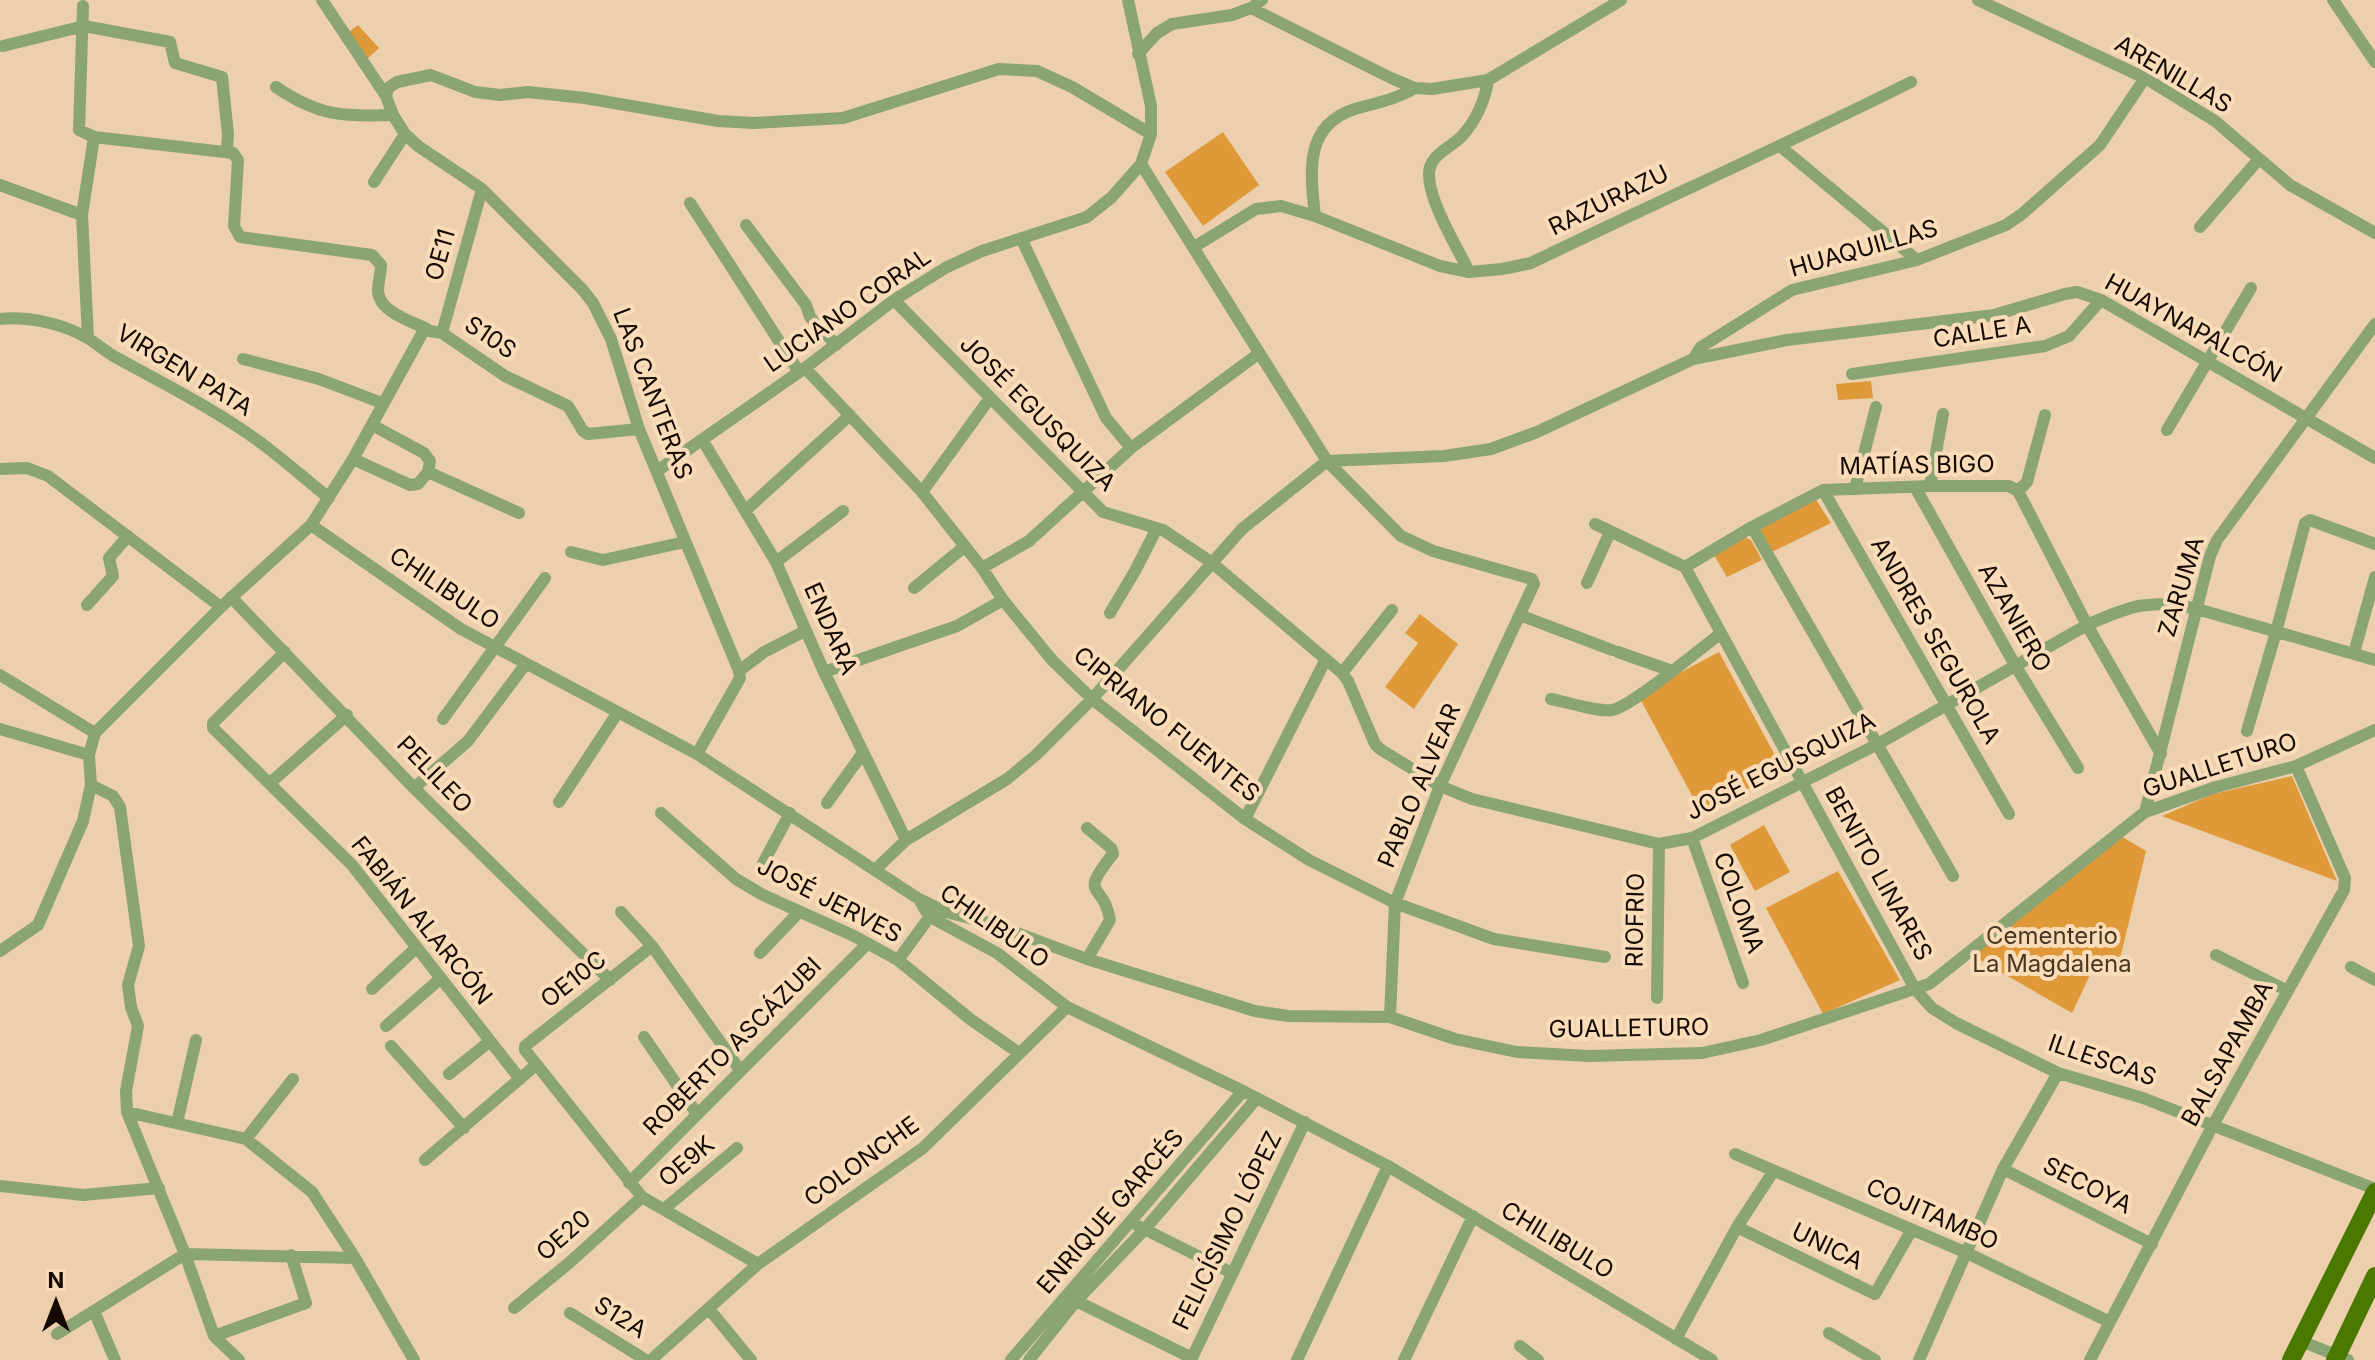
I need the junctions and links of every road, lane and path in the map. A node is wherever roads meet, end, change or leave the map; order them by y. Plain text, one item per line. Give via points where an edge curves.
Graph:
1 (322, 0) edge
2 (1128, 0) edge
3 (1621, 0) edge
4 (1978, 0) edge
5 (2333, 0) edge
6 (1257, 4) edge
7 (83, 6) dead end
8 (84, 26) junction
9 (3, 46) dead end
10 (1138, 54) junction
11 (2375, 62) edge
12 (2145, 78) junction
13 (1488, 80) junction
14 (1911, 82) dead end
15 (276, 87) dead end
16 (1415, 88) junction
17 (386, 96) junction
18 (393, 115) junction
19 (405, 134) junction
20 (1151, 134) junction
21 (94, 137) junction
22 (1781, 147) junction
23 (227, 150) junction
24 (2259, 159) junction
25 (1141, 164) junction
26 (374, 182) dead end
27 (0, 185) edge
28 (482, 189) junction
29 (690, 203) dead end
30 (82, 215) junction
31 (1315, 216) junction
32 (746, 225) dead end
33 (2200, 227) dead end
34 (2375, 233) edge
35 (1021, 238) junction
36 (1194, 247) junction
37 (1917, 260) junction
38 (1469, 272) junction
39 (2251, 288) dead end
40 (894, 300) junction
41 (2101, 300) junction
42 (0, 319) edge
43 (2375, 324) edge
44 (427, 329) junction
45 (442, 333) junction
46 (88, 338) junction
47 (836, 345) junction
48 (1258, 354) junction
49 (243, 359) dead end
50 (1693, 359) junction
51 (2206, 361) junction
52 (802, 370) junction
53 (1852, 374) dead end
54 (990, 398) junction
55 (382, 403) junction
56 (1876, 407) dead end
57 (1943, 414) dead end
58 (850, 415) junction
59 (2045, 415) dead end
60 (2305, 417) junction
61 (372, 425) junction
62 (639, 429) junction
63 (2167, 430) dead end
64 (703, 441) junction
65 (1131, 448) junction
66 (2375, 458) edge
67 (353, 459) junction
68 (1327, 461) junction
69 (0, 469) edge
70 (657, 471) junction
71 (428, 472) junction
72 (1930, 486) junction
73 (1915, 487) junction
74 (1855, 489) junction
75 (1823, 490) junction
76 (1081, 491) junction
77 (2018, 491) junction
78 (922, 492) junction
79 (329, 498) junction
80 (746, 510) junction
81 (843, 511) dead end
82 (519, 513) dead end
83 (1595, 524) dead end
84 (311, 525) junction
85 (1752, 527) junction
86 (1157, 528) junction
87 (1610, 532) junction
88 (128, 536) junction
89 (685, 542) junction
90 (2375, 544) edge
91 (964, 547) junction
92 (571, 552) dead end
93 (776, 562) junction
94 (1211, 562) junction
95 (982, 568) junction
96 (1685, 569) junction
97 (2375, 577) edge
98 (545, 578) dead end
99 (1587, 583) dead end
100 (914, 588) dead end
101 (231, 597) junction
102 (1003, 600) junction
103 (87, 605) dead end
104 (221, 607) junction
105 (2197, 609) junction
106 (1392, 610) dead end
107 (1110, 613) dead end
108 (1522, 616) junction
109 (2087, 625) junction
110 (805, 631) junction
111 (2276, 632) junction
112 (1720, 634) junction
113 (493, 648) junction
114 (285, 652) junction
115 (2354, 653) junction
116 (1326, 659) junction
117 (2375, 660) edge
118 (525, 665) junction
119 (2015, 665) junction
120 (739, 671) junction
121 (1672, 671) junction
122 (824, 672) junction
123 (1342, 673) junction
124 (0, 675) edge
125 (1092, 699) junction
126 (1551, 699) dead end
127 (1947, 705) junction
128 (618, 712) junction
129 (347, 715) junction
130 (443, 719) dead end
131 (0, 729) edge
132 (2375, 730) edge
133 (2247, 731) dead end
134 (95, 733) junction
135 (1878, 744) junction
136 (697, 754) junction
137 (862, 754) junction
138 (2161, 754) junction
139 (89, 755) junction
140 (2296, 766) junction
141 (2078, 768) dead end
142 (270, 783) junction
143 (1803, 783) junction
144 (91, 785) junction
145 (1440, 786) junction
146 (414, 788) junction
147 (559, 802) dead end
148 (827, 803) dead end
149 (2145, 812) junction
150 (661, 813) dead end
151 (790, 813) junction
152 (2009, 814) dead end
153 (1245, 819) junction
154 (1087, 828) dead end
155 (1692, 838) junction
156 (906, 840) junction
157 (1659, 844) junction
158 (761, 867) dead end
159 (876, 869) junction
160 (1953, 876) dead end
161 (919, 899) junction
162 (1395, 903) junction
163 (621, 912) dead end
164 (799, 912) junction
165 (931, 915) junction
166 (867, 944) junction
167 (652, 946) junction
168 (416, 948) junction
169 (0, 951) edge
170 (760, 953) dead end
171 (2216, 955) dead end
172 (1605, 957) dead end
173 (1087, 959) junction
174 (898, 960) junction
175 (2351, 967) dead end
176 (440, 979) junction
177 (610, 980) junction
178 (2375, 980) edge
179 (1743, 983) dead end
180 (372, 989) dead end
181 (1915, 989) junction
182 (2288, 991) junction
183 (1657, 998) dead end
184 (1067, 1007) junction
185 (1390, 1017) junction
186 (386, 1026) dead end
187 (644, 1037) dead end
188 (196, 1040) dead end
189 (489, 1042) junction
190 (391, 1046) dead end
191 (1019, 1053) junction
192 (536, 1065) junction
193 (740, 1070) junction
194 (2058, 1073) junction
195 (449, 1074) dead end
196 (293, 1079) dead end
197 (520, 1079) junction
198 (1243, 1091) junction
199 (1257, 1098) junction
200 (127, 1112) junction
201 (697, 1114) junction
202 (1305, 1122) junction
203 (177, 1123) junction
204 (2213, 1125) junction
205 (464, 1128) junction
206 (246, 1139) junction
207 (737, 1148) dead end
208 (1735, 1154) dead end
209 (425, 1160) dead end
210 (1388, 1166) junction
211 (2003, 1169) junction
212 (1773, 1172) junction
213 (629, 1183) junction
214 (0, 1186) edge
215 (159, 1188) junction
216 (2375, 1190) edge
217 (642, 1197) junction
218 (664, 1209) junction
219 (1473, 1216) junction
220 (1131, 1223) junction
221 (1737, 1227) junction
222 (1145, 1229) junction
223 (1911, 1231) junction
224 (2152, 1244) junction
225 (1967, 1253) junction
226 (185, 1254) junction
227 (291, 1255) junction
228 (355, 1258) junction
229 (758, 1264) junction
230 (1232, 1273) junction
231 (2375, 1278) edge
232 (1072, 1299) junction
233 (514, 1308) dead end
234 (709, 1309) junction
235 (94, 1311) junction
236 (570, 1313) dead end
237 (2110, 1322) junction
238 (1829, 1333) dead end
239 (57, 1334) dead end
240 (214, 1336) junction
241 (1676, 1339) junction
242 (2301, 1341) junction
243 (1520, 1346) dead end
244 (1192, 1359) edge
245 (2340, 1359) edge
246 (115, 1360) edge
247 (239, 1360) edge
248 (414, 1360) edge
249 (649, 1360) edge
250 (751, 1360) edge
251 (1011, 1360) edge
252 (1029, 1360) edge
253 (1297, 1360) edge
254 (1404, 1360) edge
255 (1538, 1360) edge
256 (1712, 1360) edge
257 (1875, 1360) edge
258 (1919, 1360) edge
259 (2090, 1360) edge
260 (2291, 1360) edge

1 - 17 street, LAS CANTERAS
2 - 10 street, LUCIANO CORAL
3 - 13 street
4 - 12 street, ARENILLAS
5 - 11 street
6 - 10 street via 1211,20 1172,24
6 - 16 street
7 - 8 street
8 - 9 street
8 - 21 street via 78,121 79,130
8 - 23 street via 163,39 170,42 175,63 222,77
10 - 20 street, LUCIANO CORAL via 1151,106
12 - 24 street, ARENILLAS via 2215,121
12 - 37 street, HUAQUILLAS via 2100,145 2022,214
13 - 16 street
13 - 38 street via 1477,115 1434,159 1429,176
14 - 22 street, RAZURAZU
15 - 18 street via 330,114
16 - 31 street via 1350,110 1321,130 1312,165
17 - 18 street, LAS CANTERAS
17 - 20 street via 397,82 431,75 475,92 585,98 754,123 843,118 999,69 1037,71
18 - 19 street, LAS CANTERAS
19 - 26 street
19 - 28 street, LAS CANTERAS
20 - 25 street, LUCIANO CORAL
21 - 23 street
21 - 30 street
22 - 37 street
22 - 38 street, RAZURAZU via 1531,263
23 - 44 street via 238,160 234,226 240,237 372,255 381,265 378,290 383,304
24 - 33 street
24 - 34 street, ARENILLAS via 2290,185
25 - 35 street, LUCIANO CORAL via 1087,217
25 - 36 street
27 - 30 street
28 - 45 street, OE11
28 - 62 street, LAS CANTERAS via 593,303 611,339
29 - 52 street, CIPRIANO FUENTES
30 - 46 street
31 - 36 street, RAZURAZU via 1281,206 1256,209
31 - 38 street, RAZURAZU via 1440,266
32 - 47 street
35 - 40 street, LUCIANO CORAL via 947,267
35 - 65 street via 1106,418
36 - 48 street
37 - 50 street, HUAQUILLAS via 1792,290 1701,347
39 - 51 street
40 - 47 street, LUCIANO CORAL
40 - 54 street, JOSÉ EGUSQUIZA
41 - 50 street, HUAYNAPALCÓN via 2077,292 1994,315 1787,340
41 - 51 street, HUAYNAPALCÓN
41 - 53 street, CALLE A via 2069,336 2045,346
42 - 46 street, VIRGEN PATA via 47,323
43 - 60 street, ZARUMA
44 - 45 street, S10S
44 - 55 street, S10S
45 - 62 street, S10S via 505,376 568,406 585,433
46 - 79 street, VIRGEN PATA via 258,440
47 - 52 street, LUCIANO CORAL
48 - 65 street
48 - 68 street
49 - 55 street
50 - 68 street, HUAQUILLAS via 1491,449
51 - 60 street, HUAYNAPALCÓN
51 - 63 street
52 - 58 street, CIPRIANO FUENTES
52 - 64 street, LUCIANO CORAL
54 - 76 street, JOSÉ EGUSQUIZA
54 - 78 street
55 - 61 street, S10S
56 - 74 street
57 - 72 street
58 - 78 street, CIPRIANO FUENTES
58 - 80 street
59 - 77 street via 2027,482
60 - 66 street, HUAYNAPALCÓN
60 - 105 street, ZARUMA via 2217,540
61 - 67 street, S10S
61 - 71 street via 427,455
62 - 70 street, LAS CANTERAS
64 - 70 street, LUCIANO CORAL
64 - 80 street, ENDARA
65 - 76 street
67 - 71 street via 410,485
67 - 79 street, S10S
68 - 94 street via 1242,529
68 - 108 street, PABLO ALVEAR via 1401,536 1433,551 1532,579
69 - 88 street via 27,468 48,476
70 - 89 street, LAS CANTERAS
71 - 82 street
72 - 73 street, MATÍAS BIGO
72 - 77 street, MATÍAS BIGO via 1998,484
73 - 74 street, MATÍAS BIGO
73 - 119 street, AZANIERO
74 - 75 street, MATÍAS BIGO
75 - 85 street, MATÍAS BIGO
75 - 127 street, ANDRES SEGUROLA
76 - 86 street, JOSÉ EGUSQUIZA via 1107,514
76 - 95 street via 1029,541
77 - 109 street, MATÍAS BIGO
78 - 91 street, CIPRIANO FUENTES
79 - 84 street, S10S
80 - 93 street, ENDARA
81 - 93 street
83 - 87 street
84 - 101 street, S10S
84 - 113 street, CHILIBULO
85 - 96 street, MATÍAS BIGO
85 - 135 street
86 - 94 street, JOSÉ EGUSQUIZA
86 - 107 street
87 - 96 street
87 - 99 street
88 - 103 street via 109,558 113,576
88 - 104 street
89 - 92 street via 603,560
89 - 120 street, LAS CANTERAS
90 - 111 street via 2307,520
91 - 95 street, CIPRIANO FUENTES
91 - 100 street
93 - 110 street, ENDARA
94 - 116 street, JOSÉ EGUSQUIZA
94 - 125 street
95 - 102 street, CIPRIANO FUENTES
96 - 112 street, BENITO LINARES
97 - 115 street
98 - 113 street
101 - 104 street, S10S
101 - 114 street, PELILEO
102 - 122 street via 957,626
102 - 125 street, CIPRIANO FUENTES
104 - 134 street, S10S
105 - 109 street, JOSÉ EGUSQUIZA via 2145,603
105 - 111 street, JOSÉ EGUSQUIZA
105 - 138 street, ZARUMA
106 - 123 street
108 - 121 street
108 - 145 street, PABLO ALVEAR
109 - 119 street, JOSÉ EGUSQUIZA
109 - 138 street, MATÍAS BIGO
110 - 120 street
110 - 122 street, ENDARA
111 - 115 street, JOSÉ EGUSQUIZA
111 - 133 street
112 - 121 street
112 - 143 street, BENITO LINARES
113 - 118 street, CHILIBULO
113 - 130 street
114 - 129 street, PELILEO
114 - 142 street, FABIÁN ALARCÓN via 213,723
115 - 117 street, JOSÉ EGUSQUIZA
116 - 123 street, JOSÉ EGUSQUIZA
116 - 153 street
118 - 128 street, CHILIBULO
118 - 146 street via 468,741
119 - 127 street, JOSÉ EGUSQUIZA
119 - 141 street, AZANIERO
120 - 136 street via 740,678
121 - 126 street via 1612,710
122 - 137 street, ENDARA
123 - 145 street, JOSÉ EGUSQUIZA via 1375,744
124 - 134 street
125 - 153 street, CIPRIANO FUENTES
125 - 156 street via 1007,779
127 - 135 street, JOSÉ EGUSQUIZA
127 - 152 street, ANDRES SEGUROLA
128 - 136 street, CHILIBULO
128 - 147 street
129 - 142 street
129 - 146 street, PELILEO
131 - 139 street
132 - 140 street, GUALLETURO
134 - 139 street
135 - 143 street, JOSÉ EGUSQUIZA
135 - 160 street
136 - 151 street, CHILIBULO
137 - 148 street
137 - 156 street, ENDARA
138 - 149 street, ZARUMA
139 - 144 street
140 - 149 street, GUALLETURO
140 - 182 street, BALSAPAMBA via 2345,883
142 - 168 street, FABIÁN ALARCÓN via 352,865
143 - 155 street, JOSÉ EGUSQUIZA
143 - 181 street, BENITO LINARES
144 - 169 street via 83,821 38,925
144 - 200 street via 113,796 120,807 139,946 128,985 138,1026
145 - 157 street, JOSÉ EGUSQUIZA via 1472,799
145 - 162 street, PABLO ALVEAR
146 - 177 street, PELILEO
149 - 181 street, GUALLETURO via 1929,984
150 - 164 street, JOSÉ JERVES via 736,879
151 - 158 street
151 - 159 street, CHILIBULO
153 - 162 street, CIPRIANO FUENTES via 1309,860
154 - 173 street via 1113,854 1094,881 1110,920
155 - 157 street, JOSÉ EGUSQUIZA
155 - 179 street, COLOMA
156 - 159 street
157 - 183 street, RIOFRIO
159 - 161 street, CHILIBULO
161 - 165 street, CHILIBULO
161 - 173 street, GUALLETURO
162 - 172 street, CIPRIANO FUENTES via 1494,939
162 - 185 street, PABLO ALVEAR
163 - 167 street
164 - 166 street, JOSÉ JERVES
164 - 170 street
165 - 174 street
165 - 184 street, CHILIBULO via 997,953
166 - 174 street, JOSÉ JERVES
166 - 193 street, ROBERTO ASCÁZUBI
167 - 177 street, OE10C
167 - 193 street
168 - 176 street, FABIÁN ALARCÓN
168 - 180 street
171 - 182 street
173 - 185 street, GUALLETURO via 1255,1011
174 - 191 street, JOSÉ JERVES
175 - 178 street
176 - 186 street
176 - 189 street, FABIÁN ALARCÓN
177 - 192 street, OE10C via 525,1046
181 - 185 street, GUALLETURO via 1761,1040 1702,1053 1517,1052 1469,1043
181 - 194 street, ILLESCAS via 1956,1023
182 - 204 street, BALSAPAMBA
184 - 191 street, COLONCHE
184 - 198 street, CHILIBULO
187 - 201 street
188 - 203 street
189 - 195 street
189 - 197 street, FABIÁN ALARCÓN
190 - 205 street
191 - 229 street, COLONCHE via 923,1148
192 - 197 street
192 - 213 street
193 - 201 street, ROBERTO ASCÁZUBI
194 - 204 street, ILLESCAS
194 - 211 street
196 - 206 street
197 - 205 street
198 - 199 street, CHILIBULO
198 - 220 street, ENRIQUE GARCÉS
199 - 202 street, CHILIBULO
199 - 222 street, ENRIQUE GARCÉS
200 - 203 street
200 - 215 street
201 - 213 street, ROBERTO ASCÁZUBI
202 - 210 street, CHILIBULO
202 - 230 street, FELICÍSIMO LÓPEZ
203 - 206 street
204 - 216 street, ILLESCAS
204 - 224 street, BALSAPAMBA
205 - 209 street
206 - 228 street via 312,1192
207 - 218 street, OE9K
208 - 212 street, COJITAMBO
210 - 219 street, CHILIBULO
210 - 253 street
211 - 224 street, SECOYA
211 - 225 street
212 - 221 street
212 - 223 street, COJITAMBO
213 - 217 street
214 - 215 street via 83,1195
215 - 226 street
216 - 242 main road
217 - 218 street
217 - 233 street, OE20
218 - 229 street
219 - 241 street, CHILIBULO
219 - 254 street
220 - 222 street
220 - 232 street, ENRIQUE GARCÉS
221 - 223 street, UNICA via 1875,1294
221 - 241 street
222 - 230 street
222 - 232 street, ENRIQUE GARCÉS
223 - 225 street, COJITAMBO
224 - 237 street, BALSAPAMBA
225 - 237 street, COJITAMBO
225 - 258 street
226 - 227 street
226 - 235 street
226 - 240 street
227 - 228 street
227 - 240 street via 306,1303
228 - 248 street
229 - 234 street, COLONCHE
230 - 244 street, FELICÍSIMO LÓPEZ
231 - 245 main road
232 - 244 street
232 - 251 street, ENRIQUE GARCÉS
232 - 252 street, ENRIQUE GARCÉS
234 - 249 street, COLONCHE
234 - 250 street
235 - 239 street
235 - 246 street
236 - 249 street, S12A
237 - 259 street, BALSAPAMBA
238 - 257 street
240 - 247 street
241 - 256 street, CHILIBULO
242 - 245 street
242 - 260 main road
243 - 255 street

